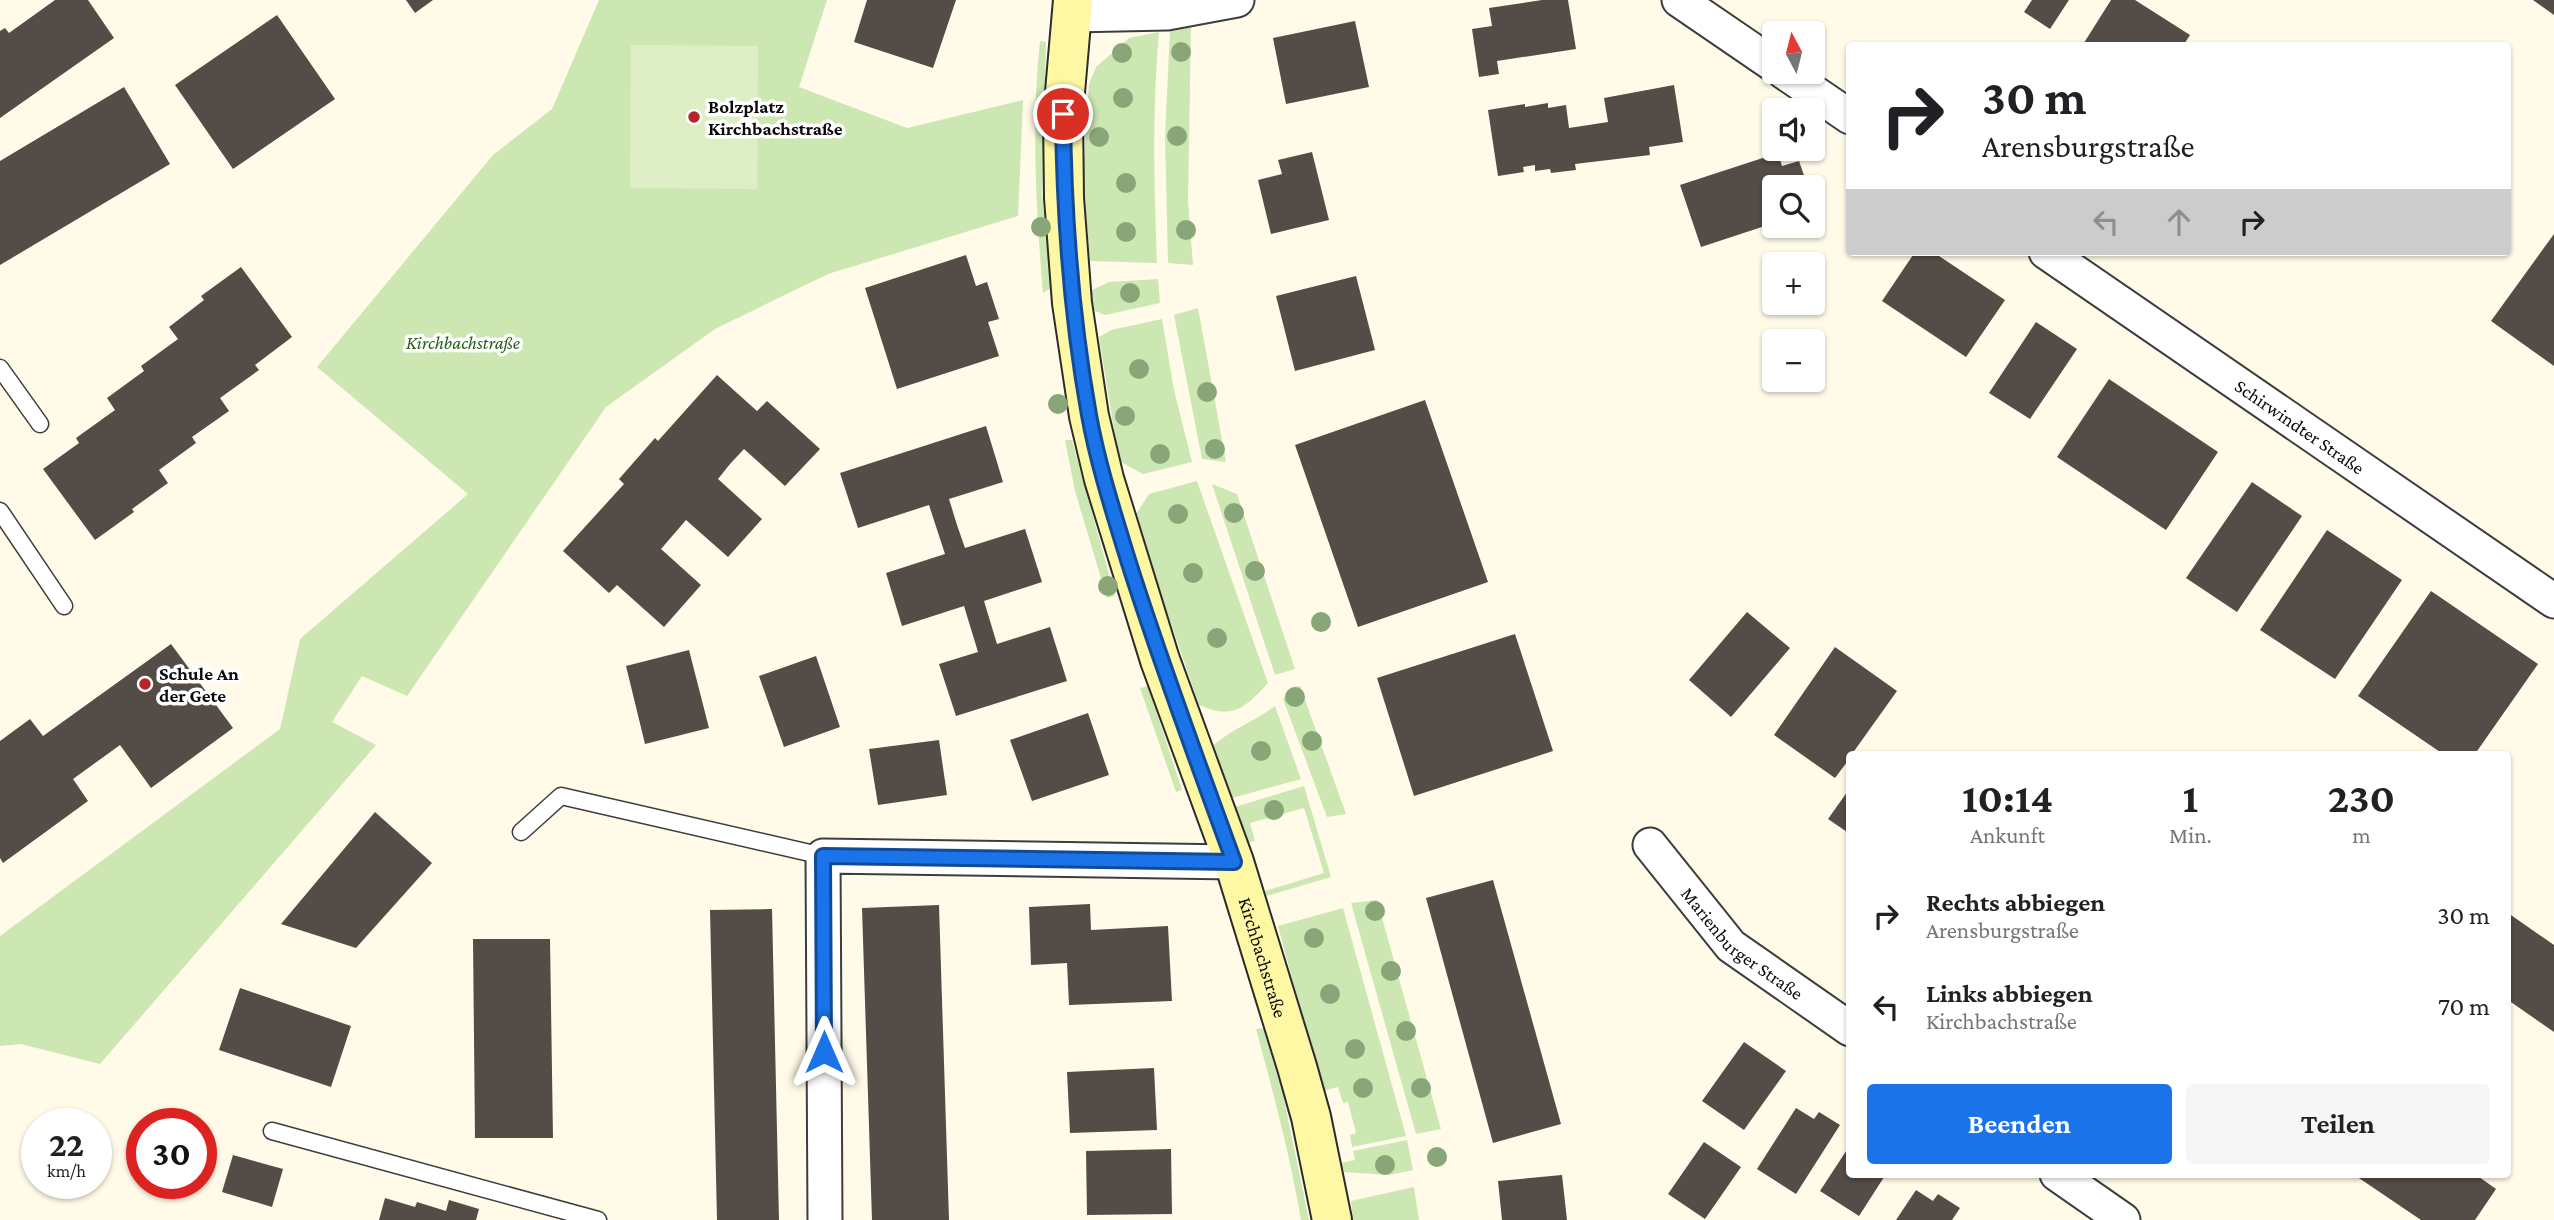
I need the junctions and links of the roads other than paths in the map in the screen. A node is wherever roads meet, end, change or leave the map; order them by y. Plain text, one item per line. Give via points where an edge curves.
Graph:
1 (1237, 0) edge
2 (1679, 0) edge
3 (1072, 7) edge
4 (1762, 57) edge
5 (1802, 84) edge
6 (1846, 114) edge
7 (2052, 256) edge
8 (0, 368) edge
9 (40, 424) dead end
10 (0, 511) edge
11 (2554, 601) edge
12 (64, 606) dead end
13 (521, 832) dead end
14 (1650, 845) dead end
15 (823, 856) junction
16 (1234, 862) junction
17 (1846, 1026) edge
18 (272, 1131) dead end
19 (2063, 1178) edge
20 (598, 1220) edge
21 (825, 1220) edge
22 (1332, 1220) edge
23 (2123, 1220) edge

1 - 3 street via 1167,13
2 - 4 street
3 - 16 main road, Kirchbachstraße via 1063,114 1064,198 1072,303 1089,416 1160,660
5 - 6 street
7 - 11 street, Schirwindter Straße
8 - 9 lane
10 - 12 lane
13 - 15 lane via 561,796
14 - 17 street, Marienburger Straße via 1731,946
15 - 16 street
15 - 21 street
16 - 22 main road, Kirchbachstraße via 1311,1117
18 - 20 lane
19 - 23 street

